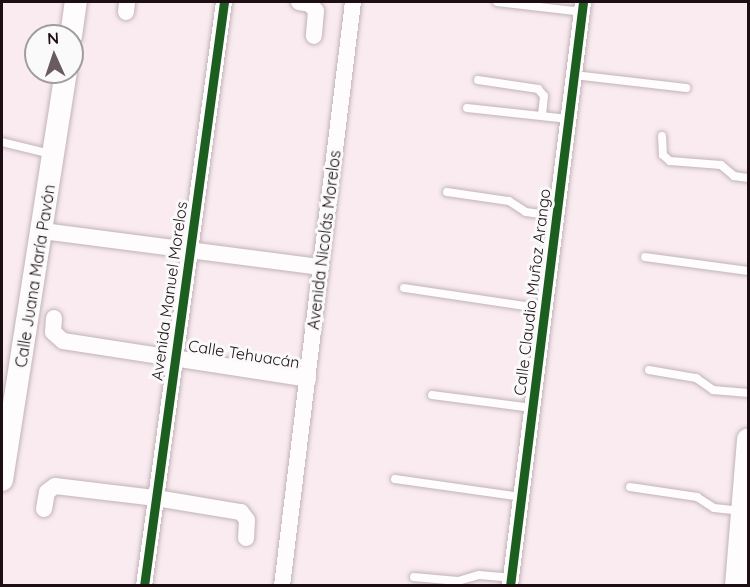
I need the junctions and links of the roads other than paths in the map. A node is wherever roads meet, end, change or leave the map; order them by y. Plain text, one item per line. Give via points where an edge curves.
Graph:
1 (76, 2) edge
2 (224, 2) edge
3 (299, 2) edge
4 (353, 2) edge
5 (496, 2) edge
6 (582, 7) edge
7 (73, 24) edge
8 (314, 36) dead end
9 (574, 75) junction
10 (478, 80) dead end
11 (64, 84) edge
12 (686, 88) dead end
13 (467, 108) dead end
14 (542, 116) junction
15 (568, 119) junction
16 (662, 136) dead end
17 (2, 142) edge
18 (54, 154) junction
19 (748, 178) edge
20 (447, 192) dead end
21 (556, 216) junction
22 (43, 231) junction
23 (190, 251) junction
24 (645, 257) dead end
25 (321, 267) junction
26 (748, 271) edge
27 (404, 288) dead end
28 (544, 309) junction
29 (54, 318) dead end
30 (175, 359) junction
31 (650, 370) dead end
32 (308, 379) junction
33 (748, 393) edge
34 (432, 395) dead end
35 (532, 408) junction
36 (748, 440) edge
37 (395, 479) dead end
38 (2, 480) edge
39 (630, 487) dead end
40 (521, 497) junction
41 (156, 498) junction
42 (44, 509) dead end
43 (742, 511) junction
44 (246, 538) dead end
45 (414, 577) dead end
46 (510, 581) edge
47 (144, 585) edge
48 (282, 585) edge
49 (736, 585) edge

1 - 7 street
2 - 23 street, Avenida Manuel Morelos
3 - 8 street via 310,4 316,11
4 - 25 street, Avenida Nicolás Morelos
5 - 6 lane
6 - 9 street, Calle Claudio Muñoz Arango
9 - 12 lane
9 - 15 street, Calle Claudio Muñoz Arango
10 - 14 lane via 538,88 544,96
11 - 18 street, Calle Juana María Pavón
13 - 14 lane
14 - 15 lane
15 - 21 street, Calle Claudio Muñoz Arango
16 - 19 lane via 663,154 670,161 721,165 734,176
17 - 18 lane
18 - 22 street, Calle Juana María Pavón
20 - 21 lane via 509,201 526,212
21 - 28 street, Calle Claudio Muñoz Arango
22 - 23 street
22 - 38 street, Calle Juana María Pavón
23 - 25 street
23 - 30 street, Avenida Manuel Morelos
24 - 26 lane
25 - 32 street, Avenida Nicolás Morelos
27 - 28 lane
28 - 35 street, Calle Claudio Muñoz Arango
29 - 30 street, Calle Tehuacán via 53,332 63,341
30 - 32 street, Calle Tehuacán
30 - 41 street, Avenida Manuel Morelos
31 - 33 lane via 696,378 712,390
32 - 48 street, Avenida Nicolás Morelos
34 - 35 lane
35 - 40 street, Calle Claudio Muñoz Arango
36 - 43 street
37 - 40 lane
39 - 43 lane via 697,497 714,508
40 - 46 street, Calle Claudio Muñoz Arango
41 - 42 street via 55,486 47,492
41 - 44 street via 242,512 247,520
41 - 47 street, Avenida Manuel Morelos
43 - 49 street
45 - 46 lane via 458,581 479,575

